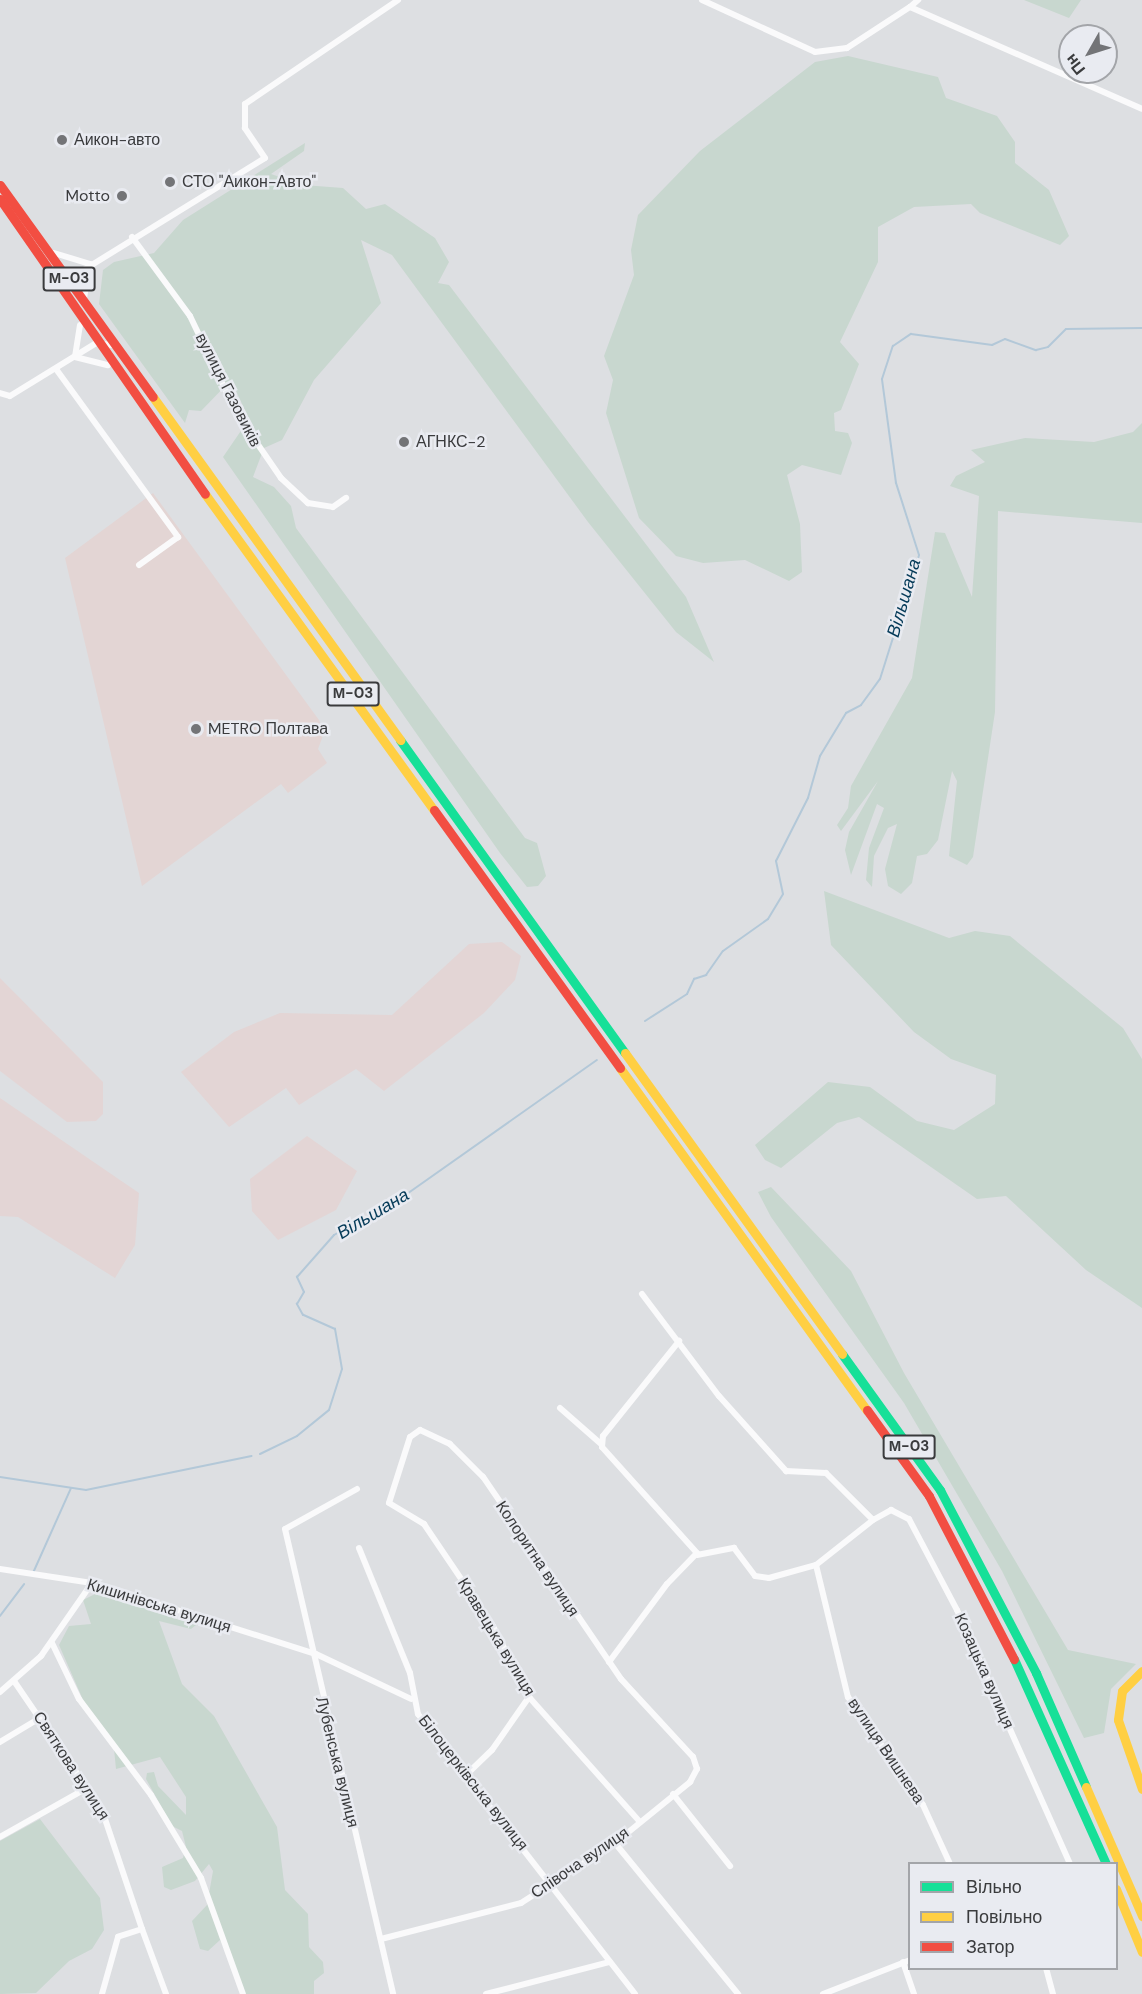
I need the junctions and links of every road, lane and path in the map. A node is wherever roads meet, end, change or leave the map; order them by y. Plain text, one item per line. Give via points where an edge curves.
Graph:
1 (398, 0) edge
2 (702, 0) edge
3 (918, 0) edge
4 (910, 7) junction
5 (1142, 109) edge
6 (0, 185) edge
7 (0, 199) edge
8 (132, 237) junction
9 (48, 249) junction
10 (40, 260) junction
11 (90, 264) junction
12 (69, 279) junction
13 (85, 302) junction
14 (69, 303) junction
15 (80, 320) junction
16 (99, 322) junction
17 (96, 343) junction
18 (116, 346) junction
19 (75, 357) junction
20 (56, 369) junction
21 (118, 373) junction
22 (0, 393) edge
23 (346, 498) dead end
24 (139, 566) dead end
25 (642, 1294) dead end
26 (678, 1341) junction
27 (560, 1408) dead end
28 (601, 1444) junction
29 (357, 1489) dead end
30 (399, 1508) joint
31 (873, 1520) junction
32 (359, 1548) dead end
33 (697, 1555) junction
34 (816, 1565) junction
35 (0, 1569) edge
36 (92, 1583) junction
37 (52, 1643) junction
38 (316, 1654) junction
39 (609, 1662) junction
40 (1142, 1671) edge
41 (14, 1681) junction
42 (0, 1692) edge
43 (529, 1697) junction
44 (411, 1699) junction
45 (40, 1718) junction
46 (0, 1742) edge
47 (466, 1775) junction
48 (695, 1776) joint
49 (87, 1788) junction
50 (1142, 1789) edge
51 (673, 1794) junction
52 (640, 1822) junction
53 (0, 1837) edge
54 (615, 1843) junction
55 (950, 1862) edge
56 (1070, 1862) edge
57 (1106, 1862) edge
58 (730, 1866) dead end
59 (552, 1886) junction
60 (1138, 1892) edge
61 (1118, 1894) edge
62 (1142, 1916) edge
63 (142, 1929) junction
64 (381, 1939) junction
65 (1142, 1952) edge
66 (906, 1961) edge
67 (610, 1962) junction
68 (908, 1970) edge
69 (1047, 1970) edge
70 (102, 1994) edge
71 (166, 1994) edge
72 (243, 1994) edge
73 (393, 1994) edge
74 (486, 1994) edge
75 (635, 1994) edge
76 (738, 1994) edge
77 (824, 1994) edge
78 (914, 1994) edge
79 (1053, 1994) edge

1 - 8 street via 245,104 245,128 265,158
2 - 4 street via 815,51 847,48
3 - 4 street
4 - 5 street
6 - 9 main road, М-03
7 - 10 main road, М-03
8 - 11 street
8 - 23 street, вулиця Газовиків via 190,316 237,414 275,470 308,503 333,507
9 - 11 street
9 - 12 main road, М-03
10 - 12 street
10 - 14 main road, М-03
11 - 12 street
11 - 13 street
12 - 13 main road, М-03
12 - 14 street
13 - 16 main road, М-03
14 - 15 main road, М-03
15 - 17 main road, М-03
15 - 19 street
16 - 17 street
16 - 18 main road, М-03
17 - 18 street
17 - 19 street
17 - 21 main road, М-03
18 - 60 main road, М-03 via 940,1490 1036,1673
19 - 20 street
19 - 21 street via 98,360
20 - 22 street via 10,396
20 - 24 street via 178,537
21 - 57 main road, М-03 via 929,1496 1024,1678
25 - 26 street
26 - 28 street via 659,1360
26 - 31 street via 786,1471 826,1473
27 - 28 street
28 - 33 street via 679,1528
29 - 38 street, Лубенська вулиця via 285,1529
30 - 39 street, Колоритна вулиця via 388,1503 389,1493 410,1437 420,1430 450,1444 483,1477
30 - 43 street, Кравецька вулиця via 424,1524 493,1626
31 - 34 street, Козацька вулиця
31 - 56 street, Козацька вулиця via 891,1510 909,1519 957,1610
32 - 44 street, Білоцерківська вулиця via 410,1673
33 - 34 street, Козацька вулиця via 734,1548 762,1578
33 - 39 street via 667,1584
34 - 55 street, вулиця Вишнева via 848,1697 923,1805
35 - 36 street, Кишинівська вулиця
36 - 37 street
36 - 38 street, Кишинівська вулиця
37 - 41 street
37 - 72 street via 79,1700 151,1794 201,1878
38 - 44 street, Кишинівська вулиця
38 - 64 street, Лубенська вулиця via 318,1681
39 - 48 street, Колоритна вулиця via 634,1698 693,1757
40 - 50 main road via 1122,1691 1118,1720
41 - 42 street
41 - 45 street, Святкова вулиця
43 - 47 street via 492,1750
43 - 52 street, Кравецька вулиця
44 - 47 street, Білоцерківська вулиця
45 - 46 street
45 - 49 street, Святкова вулиця
47 - 59 street, Білоцерківська вулиця
48 - 51 street, Співоча вулиця
49 - 53 street
49 - 63 street, Святкова вулиця via 108,1823
51 - 52 street, Співоча вулиця
51 - 58 street
52 - 54 street, Співоча вулиця
54 - 59 street, Співоча вулиця
54 - 76 street
59 - 64 street, Співоча вулиця via 521,1903
59 - 67 street, Білоцерківська вулиця
60 - 62 main road, М-03
61 - 65 main road
63 - 70 street via 117,1937
63 - 71 street, Святкова вулиця
64 - 73 street, Лубенська вулиця
66 - 77 street
67 - 74 street
67 - 75 street, Білоцерківська вулиця
68 - 78 street
69 - 79 street

